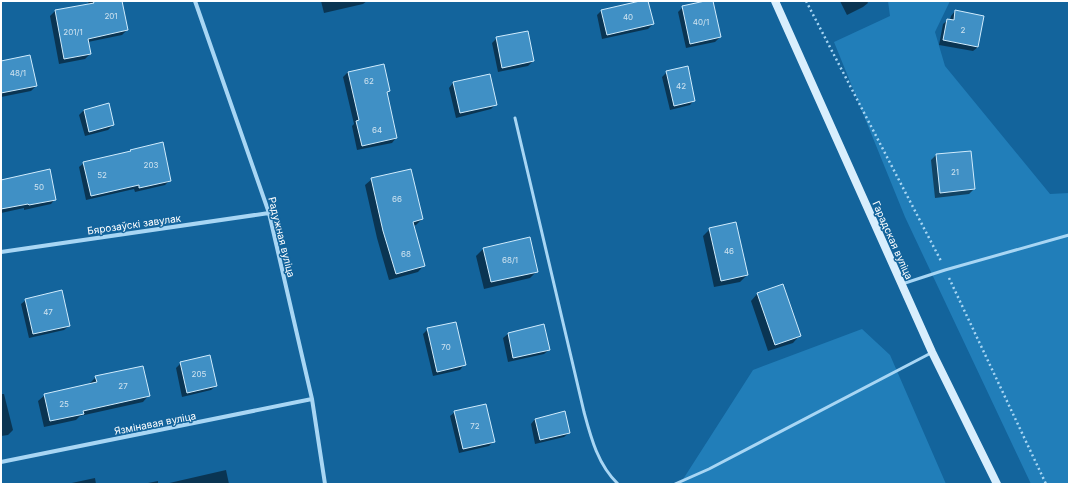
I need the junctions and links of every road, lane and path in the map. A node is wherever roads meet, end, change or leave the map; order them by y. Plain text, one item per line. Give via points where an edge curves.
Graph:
1 (195, 1) edge
2 (775, 1) edge
3 (806, 1) edge
4 (515, 118) dead end
5 (269, 213) junction
6 (1069, 235) edge
7 (1, 252) edge
8 (945, 270) junction
9 (902, 284) junction
10 (932, 352) junction
11 (312, 399) junction
12 (1, 462) edge
13 (325, 484) edge
14 (618, 484) edge
15 (675, 484) edge
16 (997, 484) edge
17 (1046, 484) edge

1 - 5 street, Радужная вуліца
2 - 9 main road, Гарадская вуліца
3 - 8 path
4 - 14 lane via 592,441 608,474
5 - 7 street, Бярозаўскі завулак
5 - 11 street, Радужная вуліца
6 - 8 lane
8 - 9 lane
8 - 17 path
9 - 10 main road, Гарадская вуліца
10 - 15 lane via 709,469
10 - 16 main road, Гарадская вуліца
11 - 12 street, Язмінавая вуліца
11 - 13 street, Радужная вуліца

